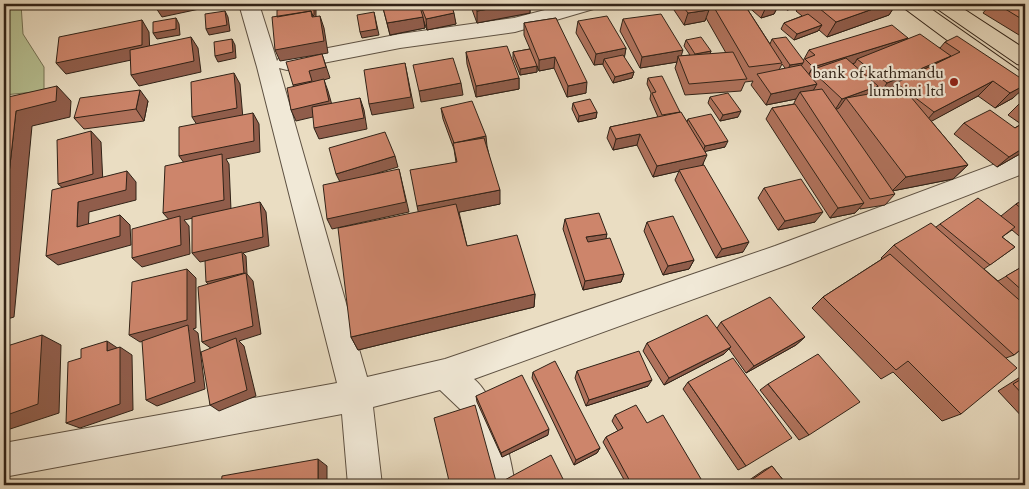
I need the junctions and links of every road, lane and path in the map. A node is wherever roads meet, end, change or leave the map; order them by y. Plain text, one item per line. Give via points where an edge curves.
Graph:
1 (249, 4) edge
2 (590, 4) edge
3 (911, 4) edge
4 (943, 4) edge
5 (1025, 59) edge
6 (268, 67) junction
7 (1025, 86) edge
8 (1025, 163) edge
9 (902, 212) junction
10 (923, 232) edge
11 (445, 374) junction
12 (356, 395) junction
13 (4, 460) edge
14 (365, 485) edge
15 (498, 485) edge

1 - 6 street
2 - 6 street via 515,25 400,42
3 - 7 main road
4 - 5 main road
6 - 12 street
8 - 9 street
9 - 10 street
9 - 11 street
11 - 12 street
11 - 15 street via 472,398 488,436
12 - 13 street
12 - 14 street

